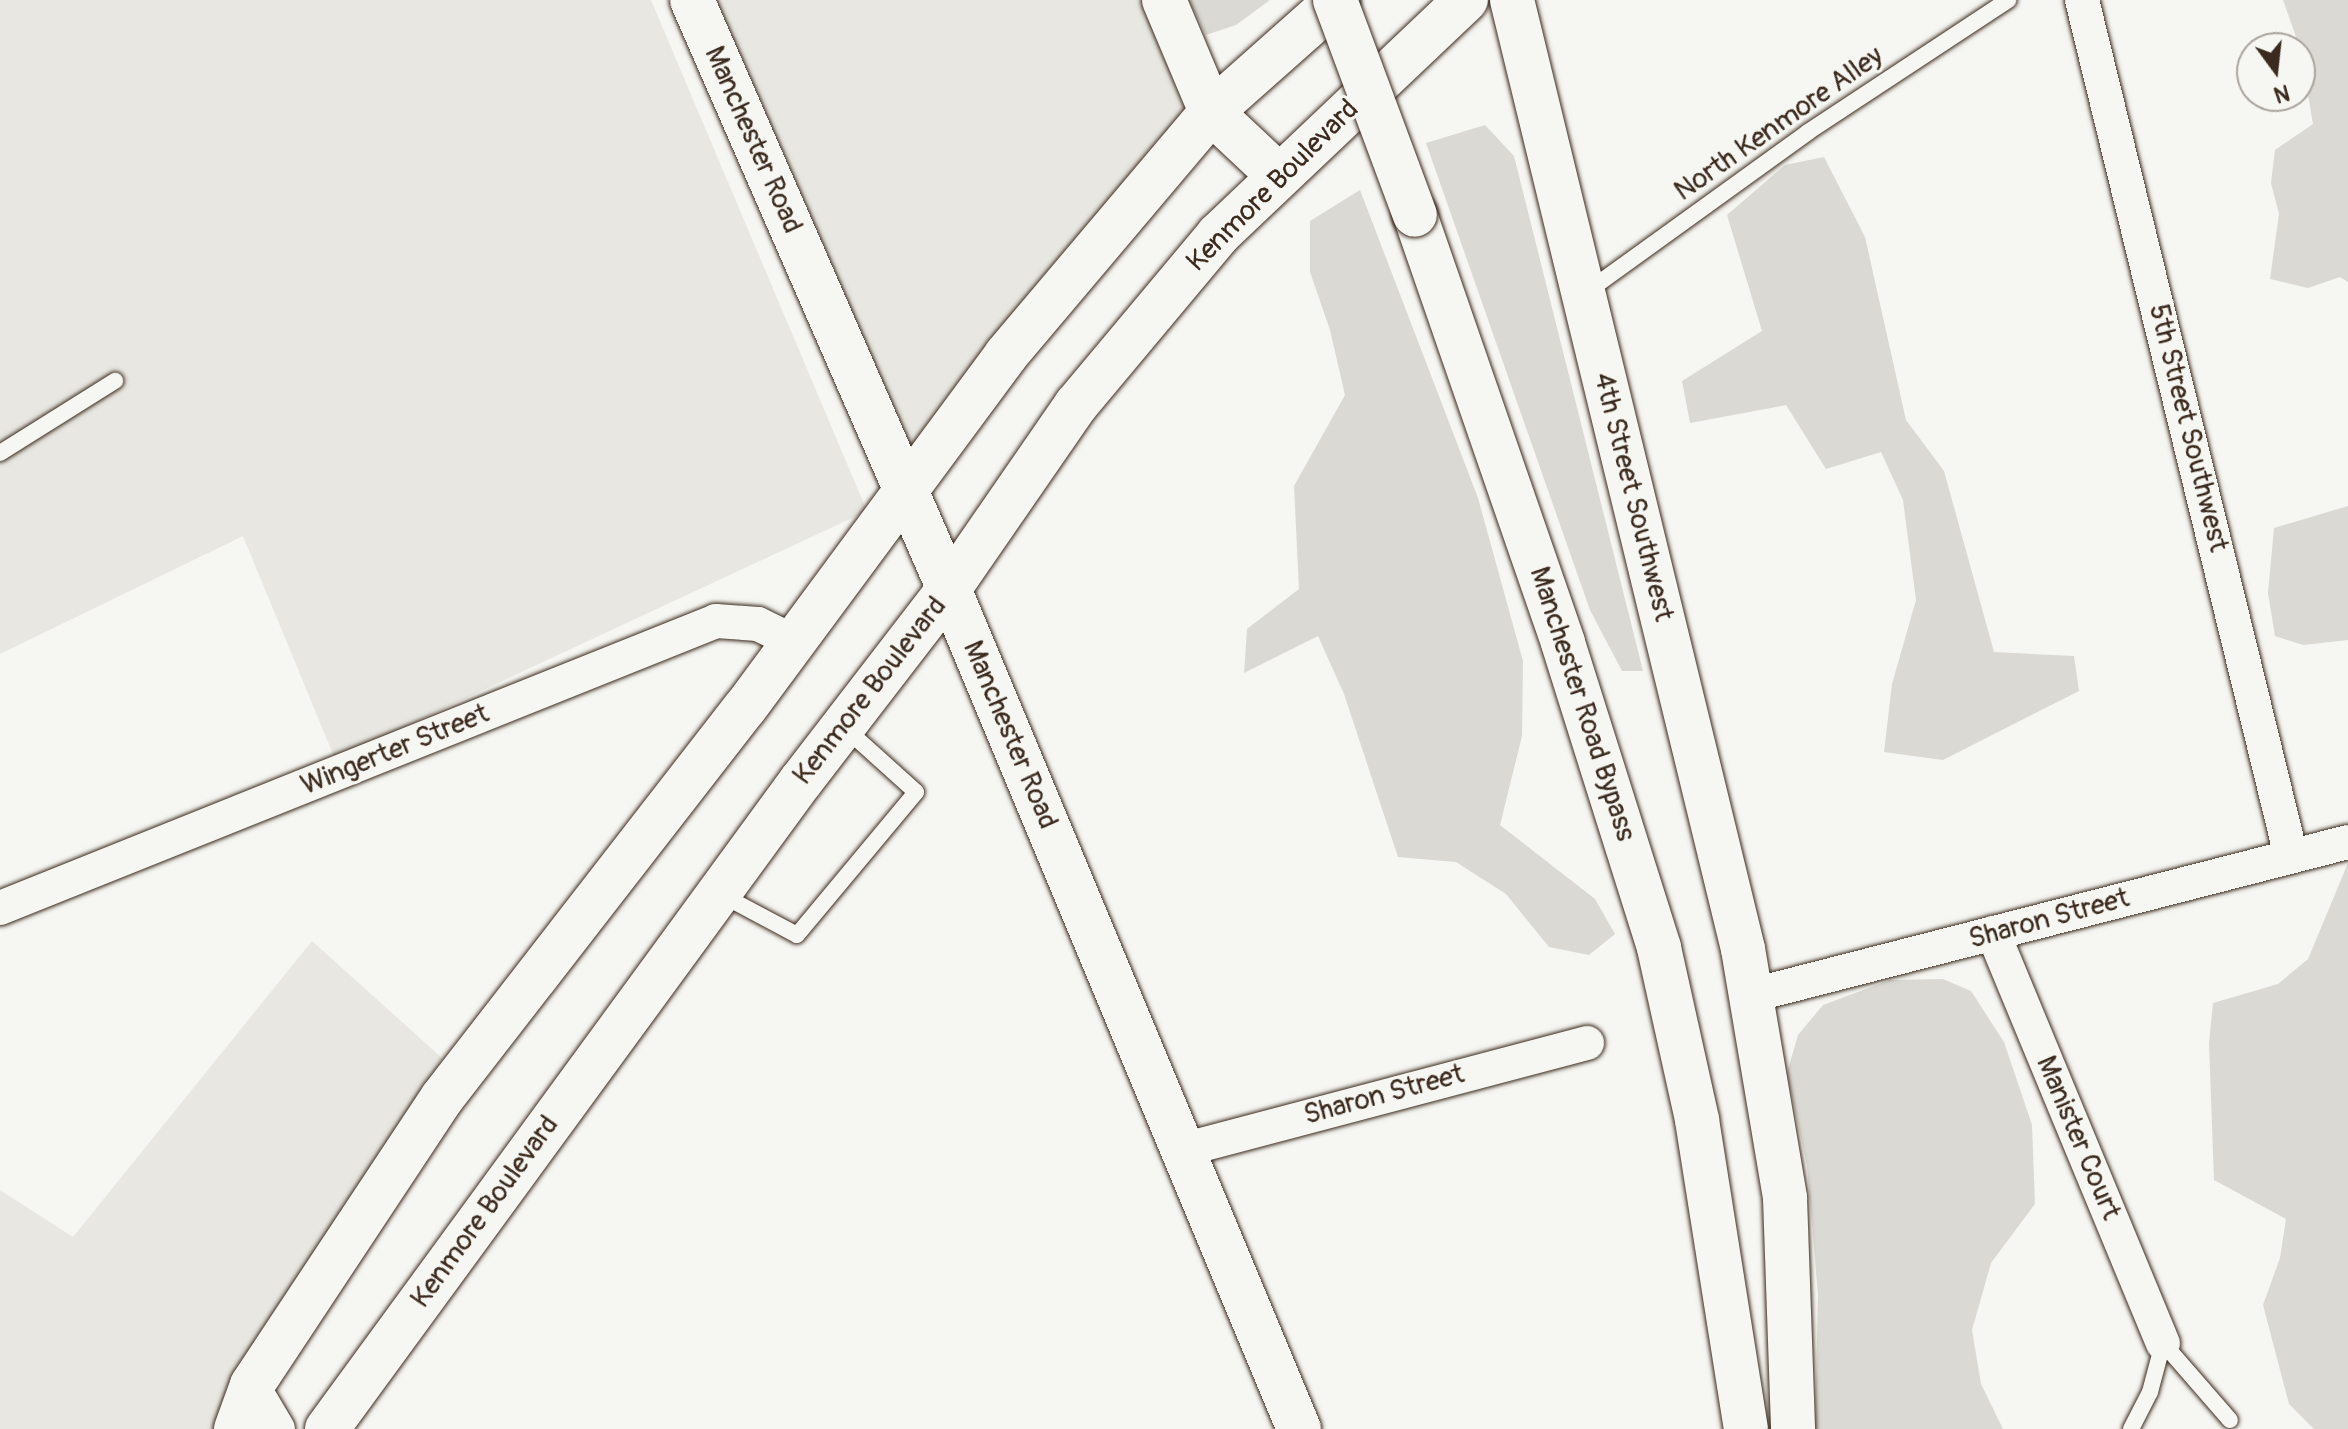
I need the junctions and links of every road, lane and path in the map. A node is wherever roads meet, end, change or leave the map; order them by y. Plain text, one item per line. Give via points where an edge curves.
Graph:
1 (692, 0) edge
2 (1164, 0) edge
3 (1336, 0) edge
4 (1466, 0) edge
5 (1512, 0) edge
6 (2008, 0) edge
7 (2082, 0) edge
8 (1211, 112) junction
9 (1277, 174) junction
10 (1584, 294) junction
11 (115, 381) dead end
12 (0, 453) edge
13 (906, 488) junction
14 (949, 589) junction
15 (791, 640) junction
16 (843, 726) junction
17 (2348, 842) edge
18 (2291, 856) junction
19 (718, 893) junction
20 (0, 908) edge
21 (1993, 933) junction
22 (1749, 996) junction
23 (1587, 1043) dead end
24 (1182, 1150) junction
25 (2163, 1343) junction
26 (252, 1385) junction
27 (2230, 1420) dead end
28 (236, 1429) edge
29 (278, 1429) edge
30 (327, 1429) edge
31 (1299, 1429) edge
32 (1746, 1429) edge
33 (1793, 1429) edge
34 (2131, 1429) edge

1 - 13 main road, Manchester Road
2 - 8 main road
3 - 8 main road
3 - 32 main road, Manchester Road Bypass, bridge via 1568,655 1659,948 1703,1150
4 - 9 main road, Kenmore Boulevard
5 - 10 main road, 4th Street Southwest
6 - 10 lane, North Kenmore Alley via 1808,132
7 - 18 street, 5th Street Southwest
8 - 9 main road
8 - 13 main road via 1006,355
9 - 14 main road, Kenmore Boulevard via 1218,235 1076,405
10 - 22 main road, 4th Street Southwest via 1743,949
11 - 12 lane
13 - 14 main road, Manchester Road
13 - 15 main road
14 - 16 main road, Kenmore Boulevard
14 - 24 main road, Manchester Road
15 - 20 street, Wingerter Street via 758,624 716,621
15 - 26 main road via 442,1098
16 - 19 main road, Kenmore Boulevard
16 - 19 lane via 916,792 797,935
17 - 18 street, Sharon Street
18 - 21 street, Sharon Street
19 - 30 main road, Kenmore Boulevard
21 - 22 street, Sharon Street
21 - 25 street, Manister Court
22 - 33 main road, 4th Street Southwest via 1785,1198
23 - 24 street, Sharon Street
24 - 31 main road, Manchester Road
25 - 27 lane
25 - 34 lane via 2150,1392
26 - 28 main road
26 - 29 street

